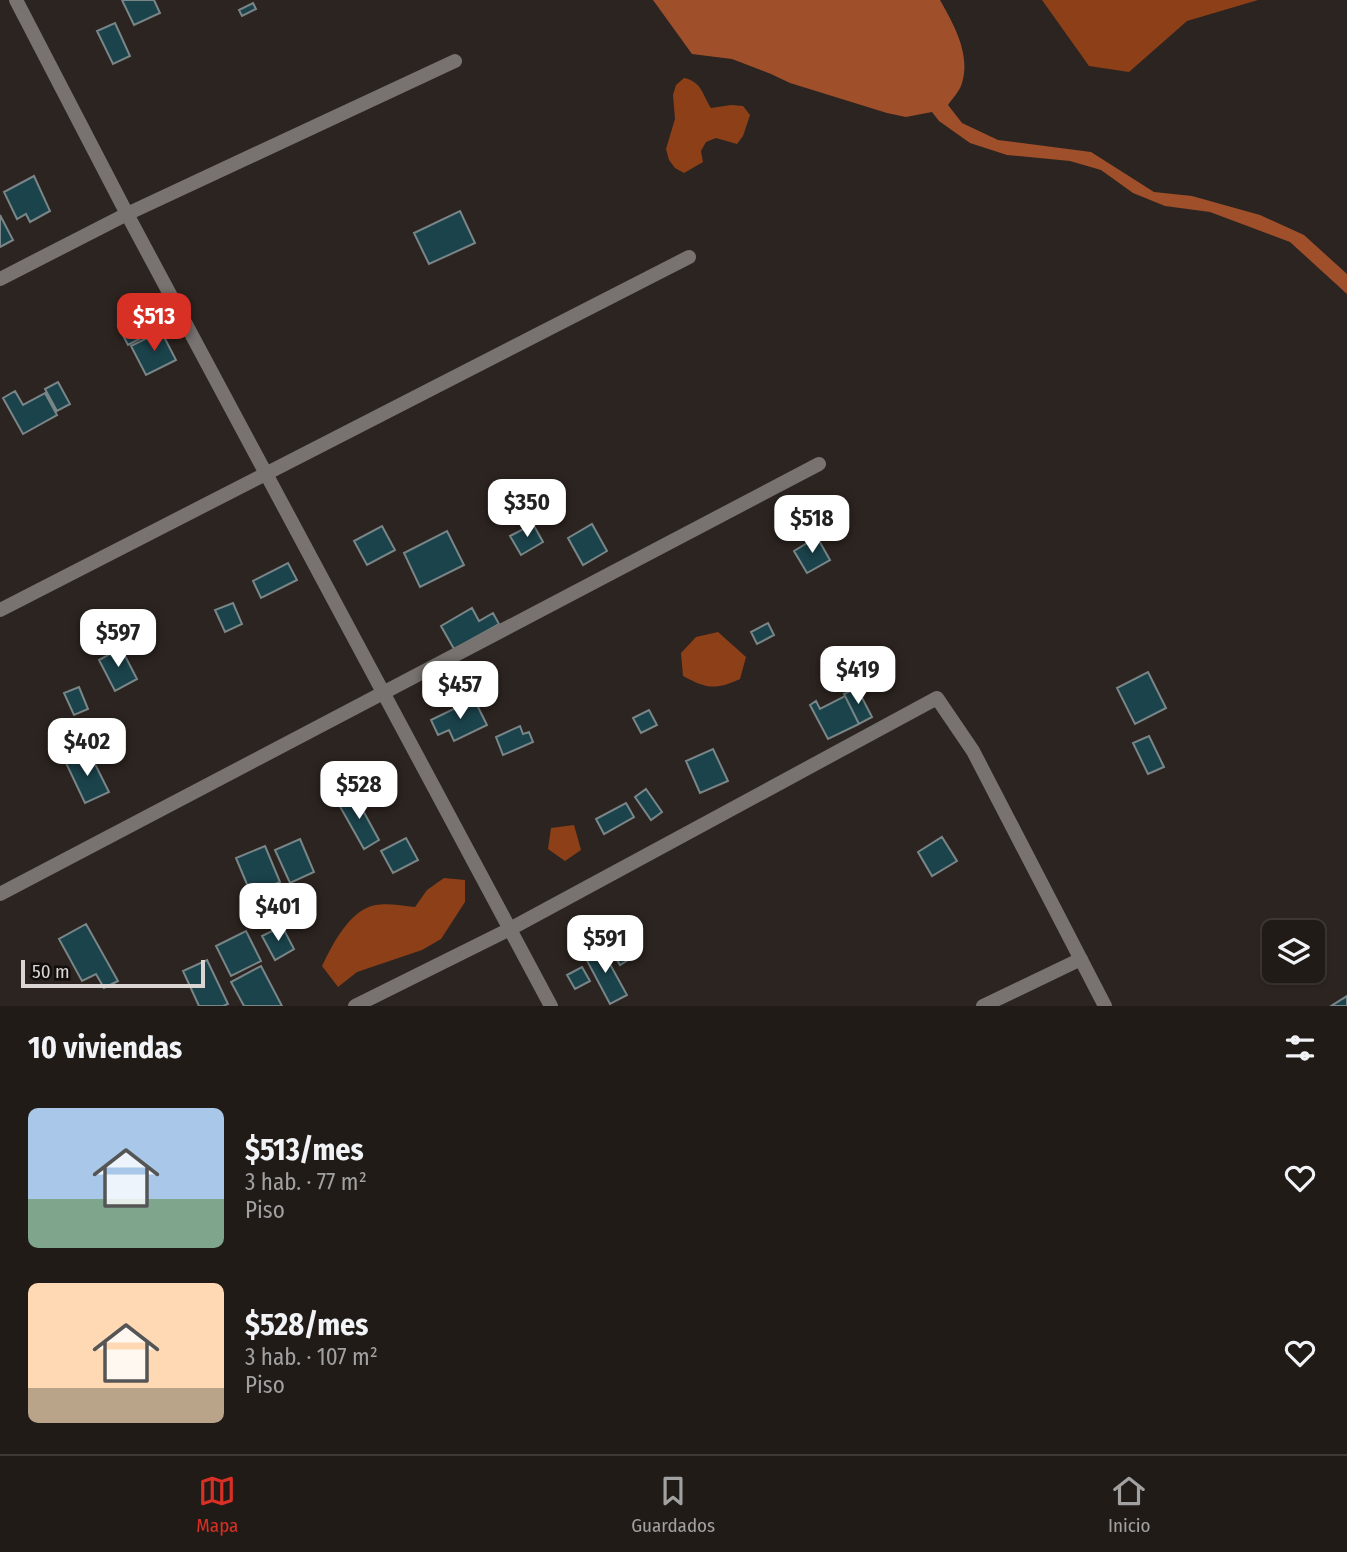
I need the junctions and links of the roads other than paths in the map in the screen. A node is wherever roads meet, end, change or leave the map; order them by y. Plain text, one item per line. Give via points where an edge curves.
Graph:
1 (16, 0) edge
2 (455, 61) dead end
3 (127, 214) junction
4 (689, 257) dead end
5 (0, 279) edge
6 (819, 464) dead end
7 (267, 473) junction
8 (0, 610) edge
9 (384, 692) junction
10 (0, 894) edge
11 (510, 929) junction
12 (1081, 959) junction
13 (355, 1006) edge
14 (551, 1006) edge
15 (983, 1006) edge
16 (1105, 1006) edge

1 - 3 street
2 - 3 street
3 - 5 street
3 - 7 street
4 - 7 street
6 - 9 street
7 - 8 street
7 - 9 street
9 - 10 street
9 - 11 street
11 - 12 street via 937,698 973,751
11 - 13 street
11 - 14 street
12 - 15 street
12 - 16 street

